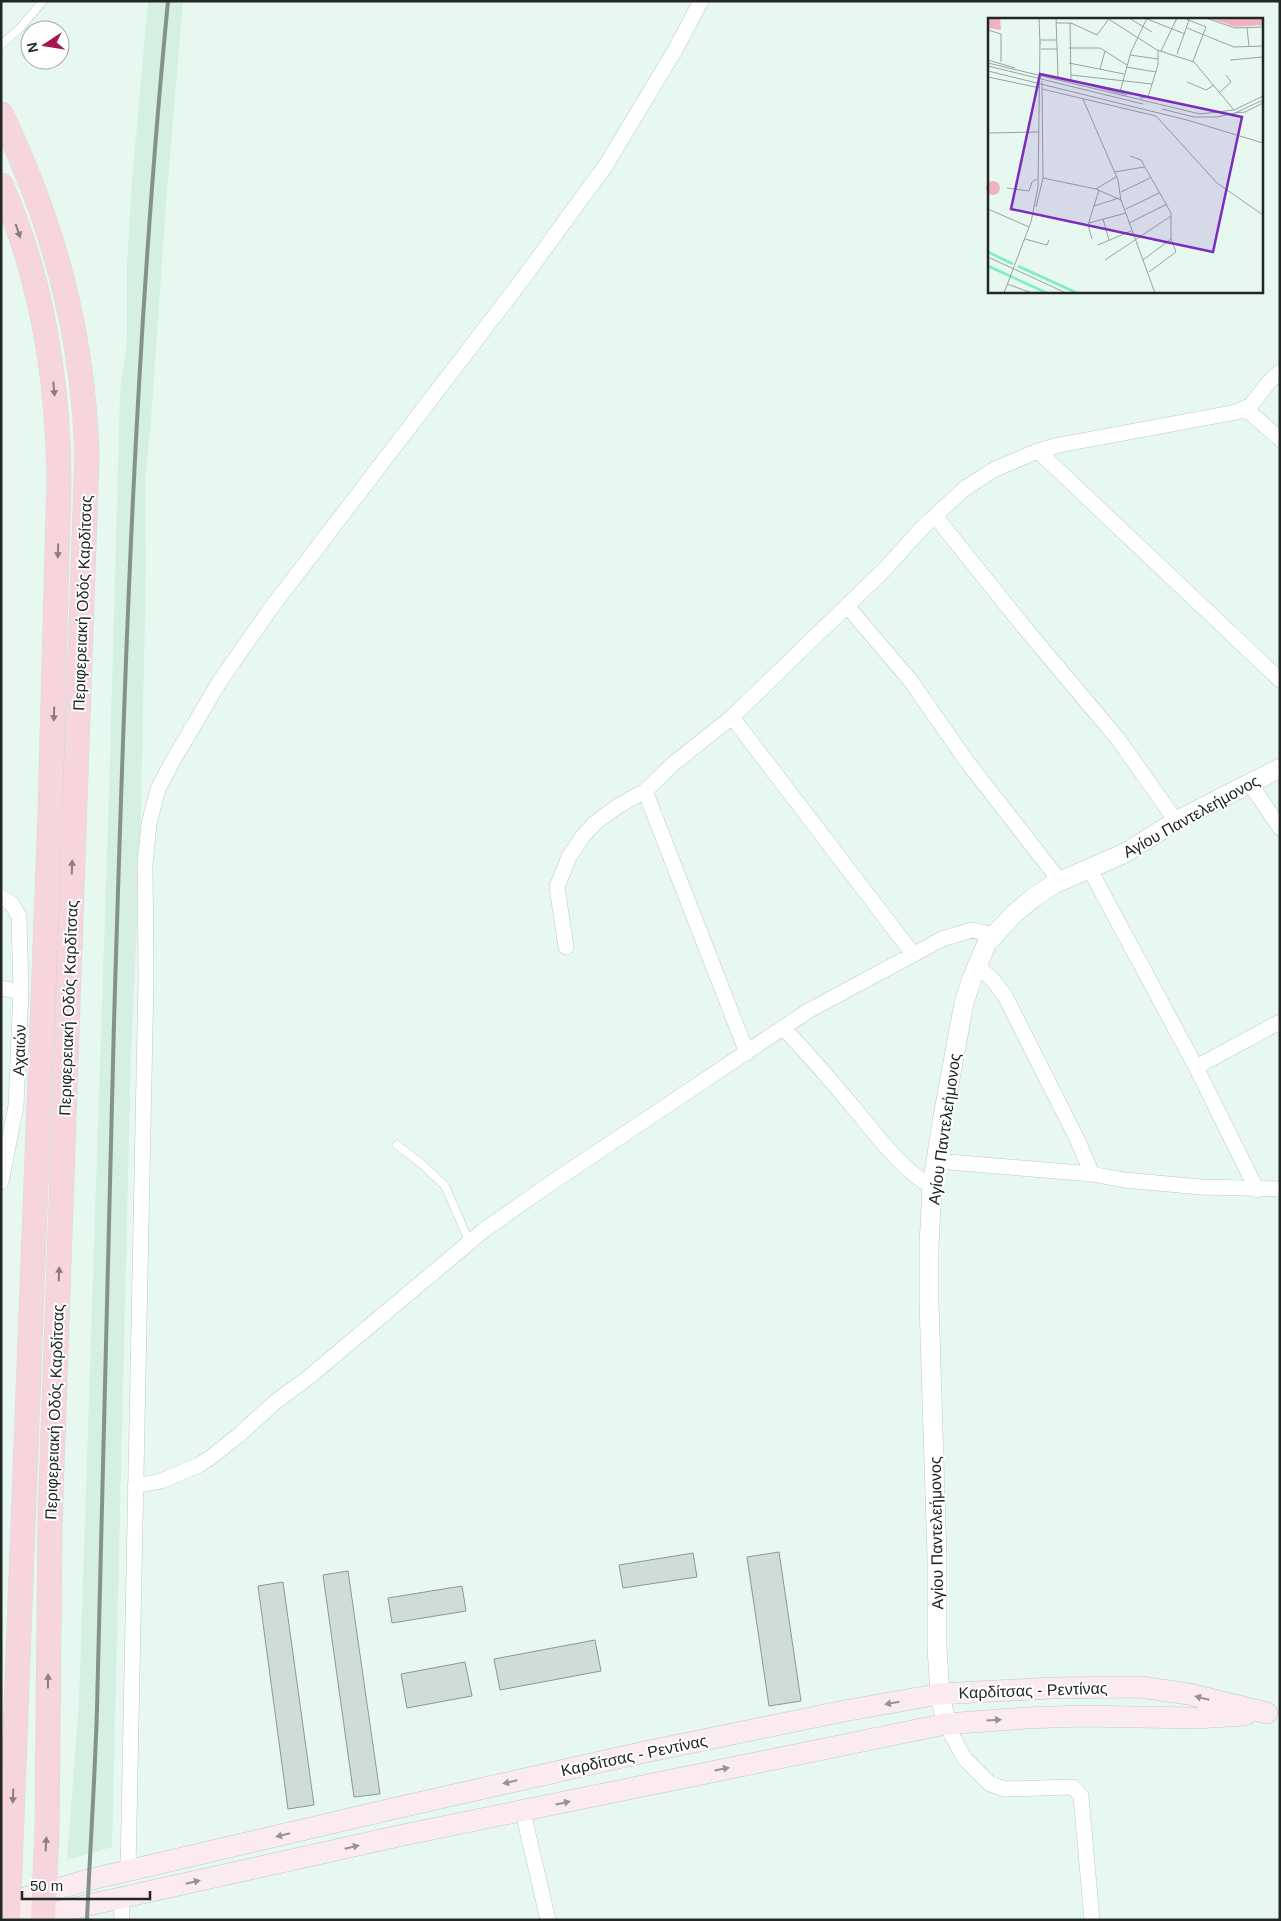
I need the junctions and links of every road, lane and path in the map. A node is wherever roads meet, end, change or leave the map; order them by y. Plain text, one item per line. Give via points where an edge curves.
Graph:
1 (43, 1) edge
2 (701, 1) edge
3 (1, 45) edge
4 (1, 114) edge
5 (1, 185) edge
6 (1280, 372) edge
7 (1246, 409) junction
8 (1280, 439) edge
9 (1038, 451) junction
10 (936, 516) junction
11 (847, 606) junction
12 (1280, 680) edge
13 (732, 717) junction
14 (1280, 768) edge
15 (1249, 782) junction
16 (644, 791) junction
17 (1176, 821) junction
18 (1280, 828) edge
19 (1089, 868) junction
20 (1060, 881) junction
21 (1, 897) edge
22 (995, 935) junction
23 (566, 947) dead end
24 (913, 954) junction
25 (977, 966) junction
26 (1, 988) edge
27 (21, 992) junction
28 (1280, 1022) edge
29 (783, 1028) junction
30 (747, 1052) junction
31 (1196, 1067) junction
32 (397, 1145) dead end
33 (936, 1161) junction
34 (3, 1162) edge
35 (1092, 1174) junction
36 (1, 1182) edge
37 (932, 1187) junction
38 (1280, 1189) edge
39 (1257, 1190) junction
40 (470, 1241) junction
41 (135, 1486) junction
42 (940, 1694) junction
43 (1273, 1713) edge
44 (946, 1724) junction
45 (396, 1808) junction
46 (523, 1812) junction
47 (403, 1835) junction
48 (128, 1871) junction
49 (121, 1898) junction
50 (24, 1911) edge
51 (122, 1920) edge
52 (548, 1920) edge
53 (1092, 1920) edge

1 - 3 lane
2 - 41 street via 671,58 606,165 271,608 197,717 158,789 148,824 145,864 146,997
50 -> 4 main road, Περιφερειακή Οδός Καρδίτσας via 47,1830 50,1521 87,456 78,348 58,262 32,186
5 -> 50 main road, Περιφερειακή Οδός Καρδίτσας via 29,264 45,328 59,442
6 - 7 street
7 - 8 street
7 - 9 street
9 - 10 street via 982,476
9 - 12 street
10 - 11 street
10 - 17 street via 1118,739
11 - 13 street
11 - 20 street via 910,680 964,757
13 - 16 street
13 - 24 street
14 - 15 street, Αγίου Παντελεήμονος
15 - 17 street, Αγίου Παντελεήμονος
15 - 18 street
16 - 23 street via 595,823 569,856 557,887
16 - 30 street
17 - 19 street, Αγίου Παντελεήμονος via 1125,853
19 - 20 street, Αγίου Παντελεήμονος
19 - 31 street
20 - 22 street, Αγίου Παντελεήμονος via 1024,905
21 - 27 street, Αχαιών via 11,903 19,916
22 - 24 street via 980,930 963,932
22 - 25 street, Αγίου Παντελεήμονος
24 - 29 street
25 - 33 street, Αγίου Παντελεήμονος via 964,1003
25 - 35 street via 993,980 1008,1003
26 - 27 street
27 - 34 street, Αχαιών via 16,1106
28 - 31 street
29 - 30 street
29 - 37 street via 809,1053 894,1156
30 - 40 street
31 - 39 street
32 - 40 lane via 445,1186
33 - 35 street
33 - 37 street, Αγίου Παντελεήμονος
34 - 36 street, Αχαιών
35 - 39 street via 1161,1184
37 - 42 street, Αγίου Παντελεήμονος via 929,1302
38 - 39 street
40 - 41 street via 210,1458 161,1481
41 - 48 street
43 -> 42 main road, Καρδίτσας - Ρεντίνας via 1190,1694 1140,1687
42 - 44 street, Αγίου Παντελεήμονος
42 -> 45 main road, Καρδίτσας - Ρεντίνας via 640,1753
44 -> 43 main road, Καρδίτσας - Ρεντίνας via 1035,1718 1196,1718
46 -> 44 main road, Καρδίτσας - Ρεντίνας
44 - 53 street via 964,1758 990,1784 1005,1789 1073,1787 1082,1796
45 - 47 main road
45 -> 48 main road, Καρδίτσας - Ρεντίνας
46 - 47 main road, Καρδίτσας - Ρεντίνας
46 - 52 street
49 -> 47 main road, Καρδίτσας - Ρεντίνας
48 - 50 main road, Καρδίτσας - Ρεντίνας
49 - 50 main road, Καρδίτσας - Ρεντίνας
49 - 51 street

